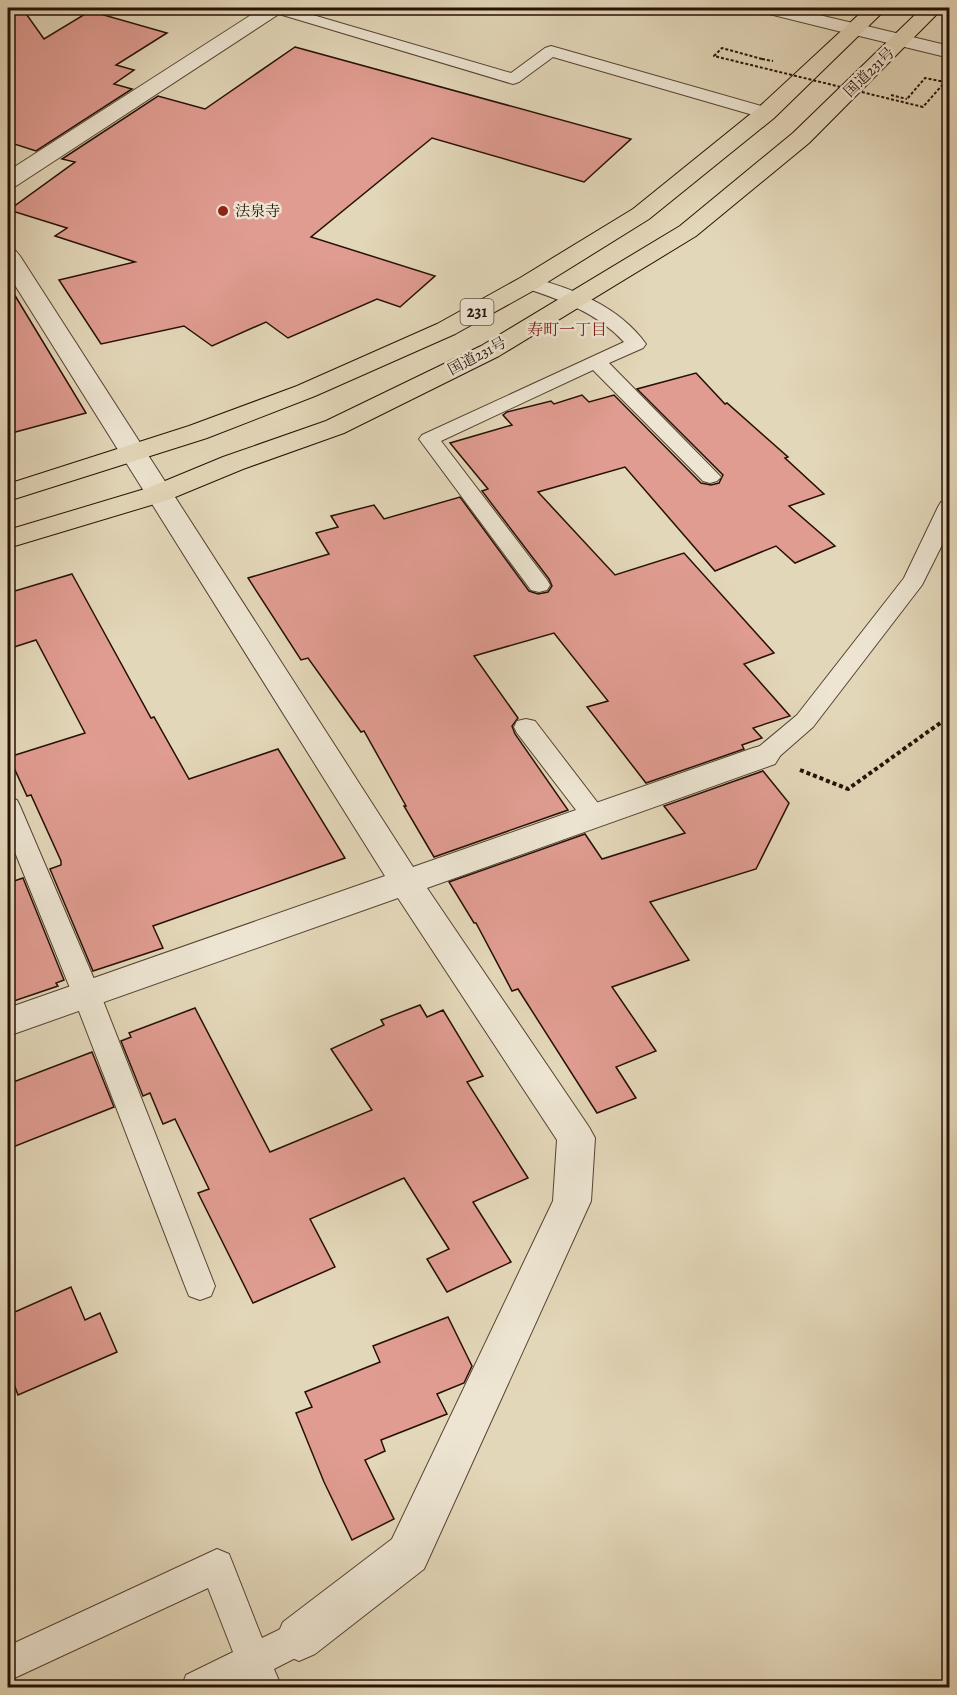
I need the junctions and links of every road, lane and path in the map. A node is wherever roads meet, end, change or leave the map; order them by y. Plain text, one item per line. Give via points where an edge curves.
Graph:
1 (274, 8) edge
2 (768, 8) edge
3 (877, 8) edge
4 (933, 8) edge
5 (854, 29) junction
6 (901, 40) junction
7 (950, 52) edge
8 (762, 58) dead end
9 (890, 94) dead end
10 (766, 114) junction
11 (8, 181) edge
12 (8, 256) edge
13 (529, 283) junction
14 (577, 299) junction
15 (596, 361) junction
16 (133, 455) junction
17 (710, 477) dead end
18 (8, 493) edge
19 (158, 494) junction
20 (949, 507) edge
21 (8, 539) edge
22 (539, 585) dead end
23 (950, 716) edge
24 (526, 727) dead end
25 (764, 756) junction
26 (8, 806) edge
27 (595, 817) junction
28 (406, 883) junction
29 (86, 993) junction
30 (8, 1022) edge
31 (200, 1286) dead end
32 (299, 1638) joint
33 (8, 1664) edge
34 (259, 1674) edge
35 (199, 1688) edge

1 - 10 lane via 513,79 551,51
1 - 11 street
2 - 5 street
3 - 5 highway, 231
4 - 6 highway, 国道231号 / 231
5 - 6 street
5 - 10 highway, 231
6 - 7 street
6 - 14 highway, 国道231号 / 231 via 801,138 688,231
8 - 9 path, bridge via 722,48 714,56 923,107 945,82 925,78 907,99
10 - 13 highway, 231 via 641,214
12 - 16 street
13 - 14 lane
13 - 16 highway, 231 via 446,329 317,386
14 - 15 lane via 616,322 636,344
14 - 19 highway, 国道231号 / 231 via 490,351 335,427
15 - 17 lane
15 - 22 lane via 429,440
16 - 18 highway, 231
16 - 19 street
19 - 21 highway, 国道231号 / 231
19 - 28 street
20 - 25 lane via 914,580 805,721
23 - 25 path via 848,789
24 - 27 lane
25 - 27 street
26 - 29 lane
27 - 28 street
28 - 29 street
28 - 32 street via 576,1138 572,1201 408,1554
29 - 30 street
29 - 31 lane
32 - 34 lane
33 - 34 lane via 217,1566
34 - 35 lane

